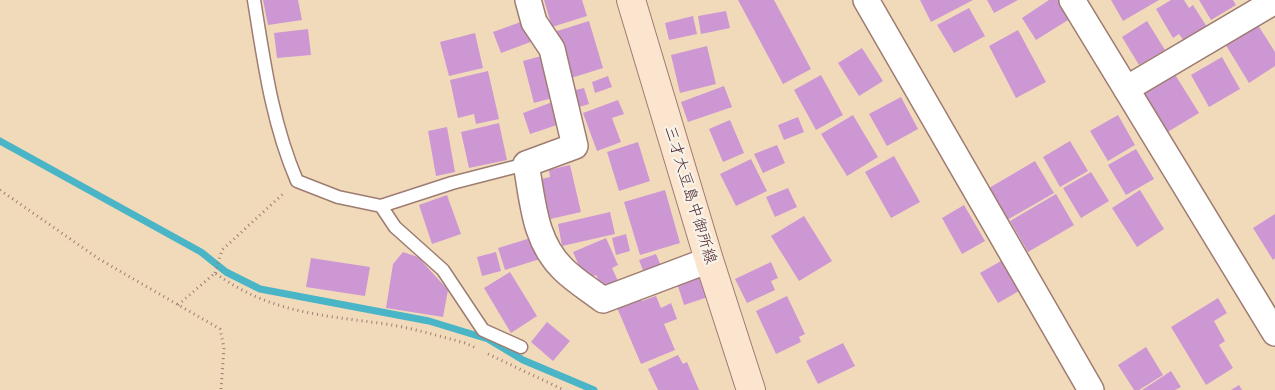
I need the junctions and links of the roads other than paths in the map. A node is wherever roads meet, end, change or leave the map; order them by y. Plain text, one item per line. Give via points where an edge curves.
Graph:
1 (254, 0) edge
2 (528, 0) edge
3 (631, 0) edge
4 (866, 0) edge
5 (1072, 0) edge
6 (1275, 1) edge
7 (1126, 89) junction
8 (526, 164) junction
9 (381, 206) junction
10 (709, 260) junction
11 (1275, 333) edge
12 (521, 348) dead end
13 (751, 390) edge
14 (1091, 390) edge

1 - 9 lane via 269,98 297,181 338,197
2 - 8 street via 534,22 552,49 575,146
3 - 10 main road, 三才大豆島中御所線
4 - 14 street
5 - 7 street
6 - 7 street
7 - 11 street
8 - 9 lane
8 - 10 street via 537,228 545,247 563,269 603,300
9 - 12 lane via 395,227 443,270 483,330
10 - 13 main road, 三才大豆島中御所線

